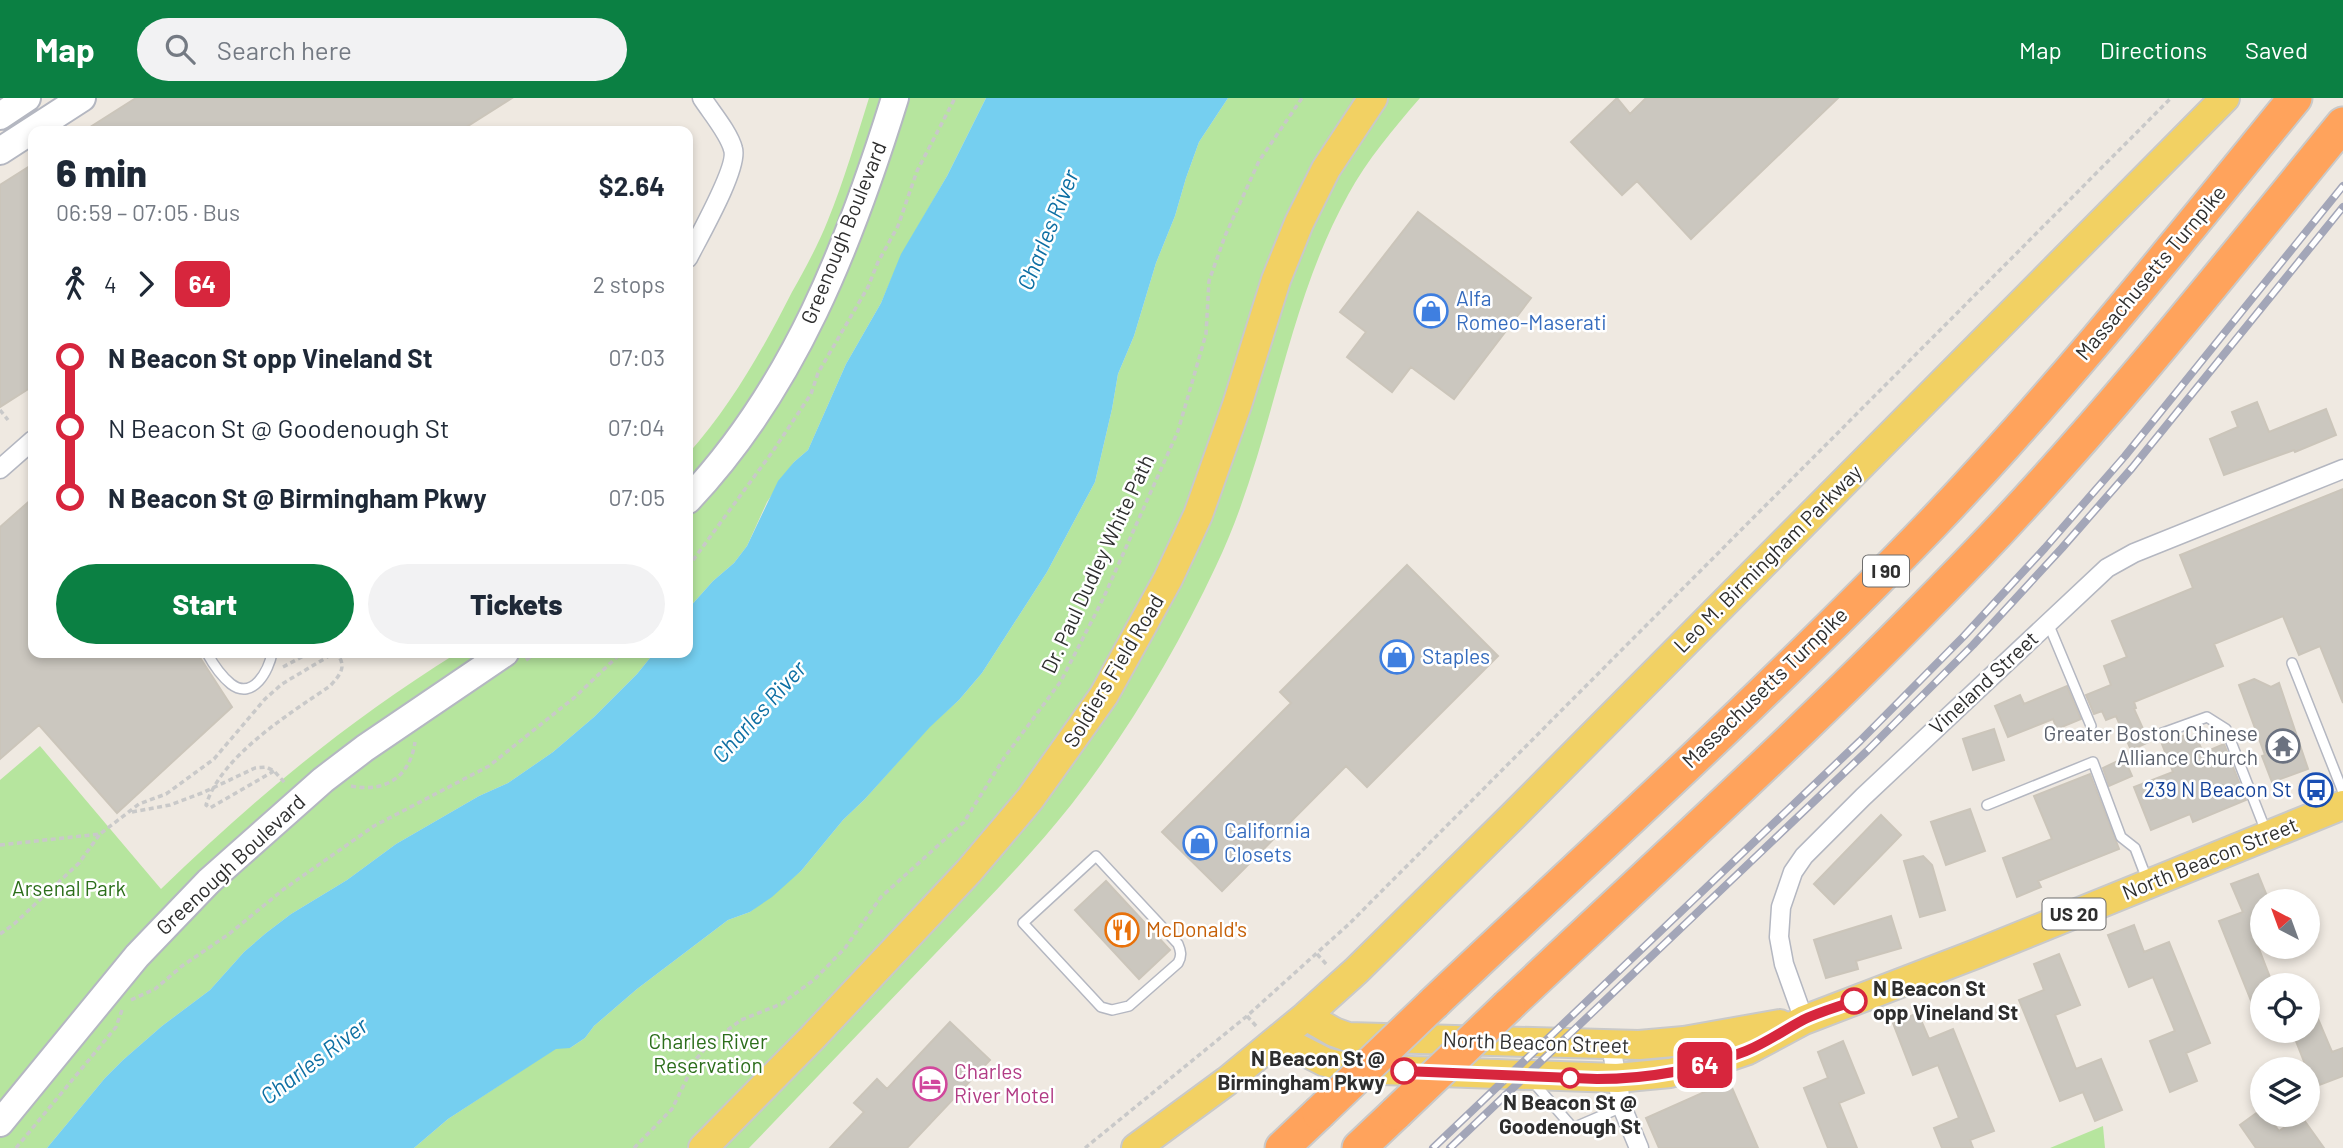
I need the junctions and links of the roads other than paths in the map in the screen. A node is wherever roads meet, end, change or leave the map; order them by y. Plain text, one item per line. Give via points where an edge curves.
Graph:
1 (27, 98) edge
2 (82, 98) edge
3 (702, 98) edge
4 (895, 98) edge
5 (1373, 98) edge
6 (2225, 98) edge
7 (2295, 98) edge
8 (54, 105) edge
9 (0, 116) edge
10 (2343, 124) edge
11 (29, 126) edge
12 (28, 127) edge
13 (0, 151) edge
14 (693, 248) edge
15 (28, 444) edge
16 (0, 469) edge
17 (2343, 469) edge
18 (693, 494) edge
19 (2048, 623) junction
20 (210, 658) edge
21 (271, 658) edge
22 (512, 658) edge
23 (2292, 663) dead end
24 (2091, 726) dead end
25 (2160, 734) dead end
26 (2343, 792) edge
27 (1987, 805) dead end
28 (2343, 805) edge
29 (2267, 835) junction
30 (2149, 883) junction
31 (1101, 1007) joint
32 (1306, 1016) junction
33 (1804, 1020) junction
34 (1280, 1039) junction
35 (1611, 1046) junction
36 (1528, 1076) junction
37 (1617, 1079) junction
38 (1622, 1107) junction
39 (0, 1123) edge
40 (703, 1148) edge
41 (1136, 1148) edge
42 (1282, 1148) edge
43 (1359, 1148) edge
44 (1639, 1148) edge

1 - 9 street
2 - 8 street
3 - 14 street via 734,156
4 - 18 street, Greenough Boulevard via 854,220 803,335 735,444
5 - 40 main road, Soldiers Field Road via 1326,169 1294,232 1198,515 1104,695 1044,780 978,861
6 - 32 main road, Leo M. Birmingham Parkway via 1496,834
7 - 42 highway, Massachusetts Turnpike / I 90, bridge via 2084,356 1934,522 1829,628
8 - 11 street
10 - 43 highway, I 90, bridge via 2170,336 1980,551 1832,700
12 - 13 street
15 - 16 street
17 - 19 street, Vineland Street via 2124,557 2099,574
19 - 24 lane
19 - 33 street, Vineland Street via 1863,797 1793,872 1779,916 1779,937
20 - 21 lane via 233,686 243,690 260,681
22 - 39 street, Greenough Boulevard via 365,748 209,881 137,956
23 - 26 lane
25 - 29 lane via 2207,717 2226,729
27 - 30 lane via 2093,762 2121,837 2135,848
28 - 29 main road, North Beacon Street / US 20
29 - 30 main road, North Beacon Street / US 20
30 - 33 main road, North Beacon Street / US 20
31 - 31 lane via 1129,1006 1178,963 1181,950 1096,856 1023,923
32 - 34 main road
32 - 35 main road, North Beacon Street / US 20 via 1348,1037
33 - 35 main road, North Beacon Street / US 20 via 1684,1041
33 - 37 main road, North Beacon Street / US 20 via 1748,1051 1707,1064
34 - 36 main road, North Beacon Street / US 20 via 1320,1060 1349,1068
34 - 41 main road
35 - 37 street
36 - 37 main road, North Beacon Street / US 20
36 - 38 lane via 1573,1128
37 - 38 street
38 - 44 street

